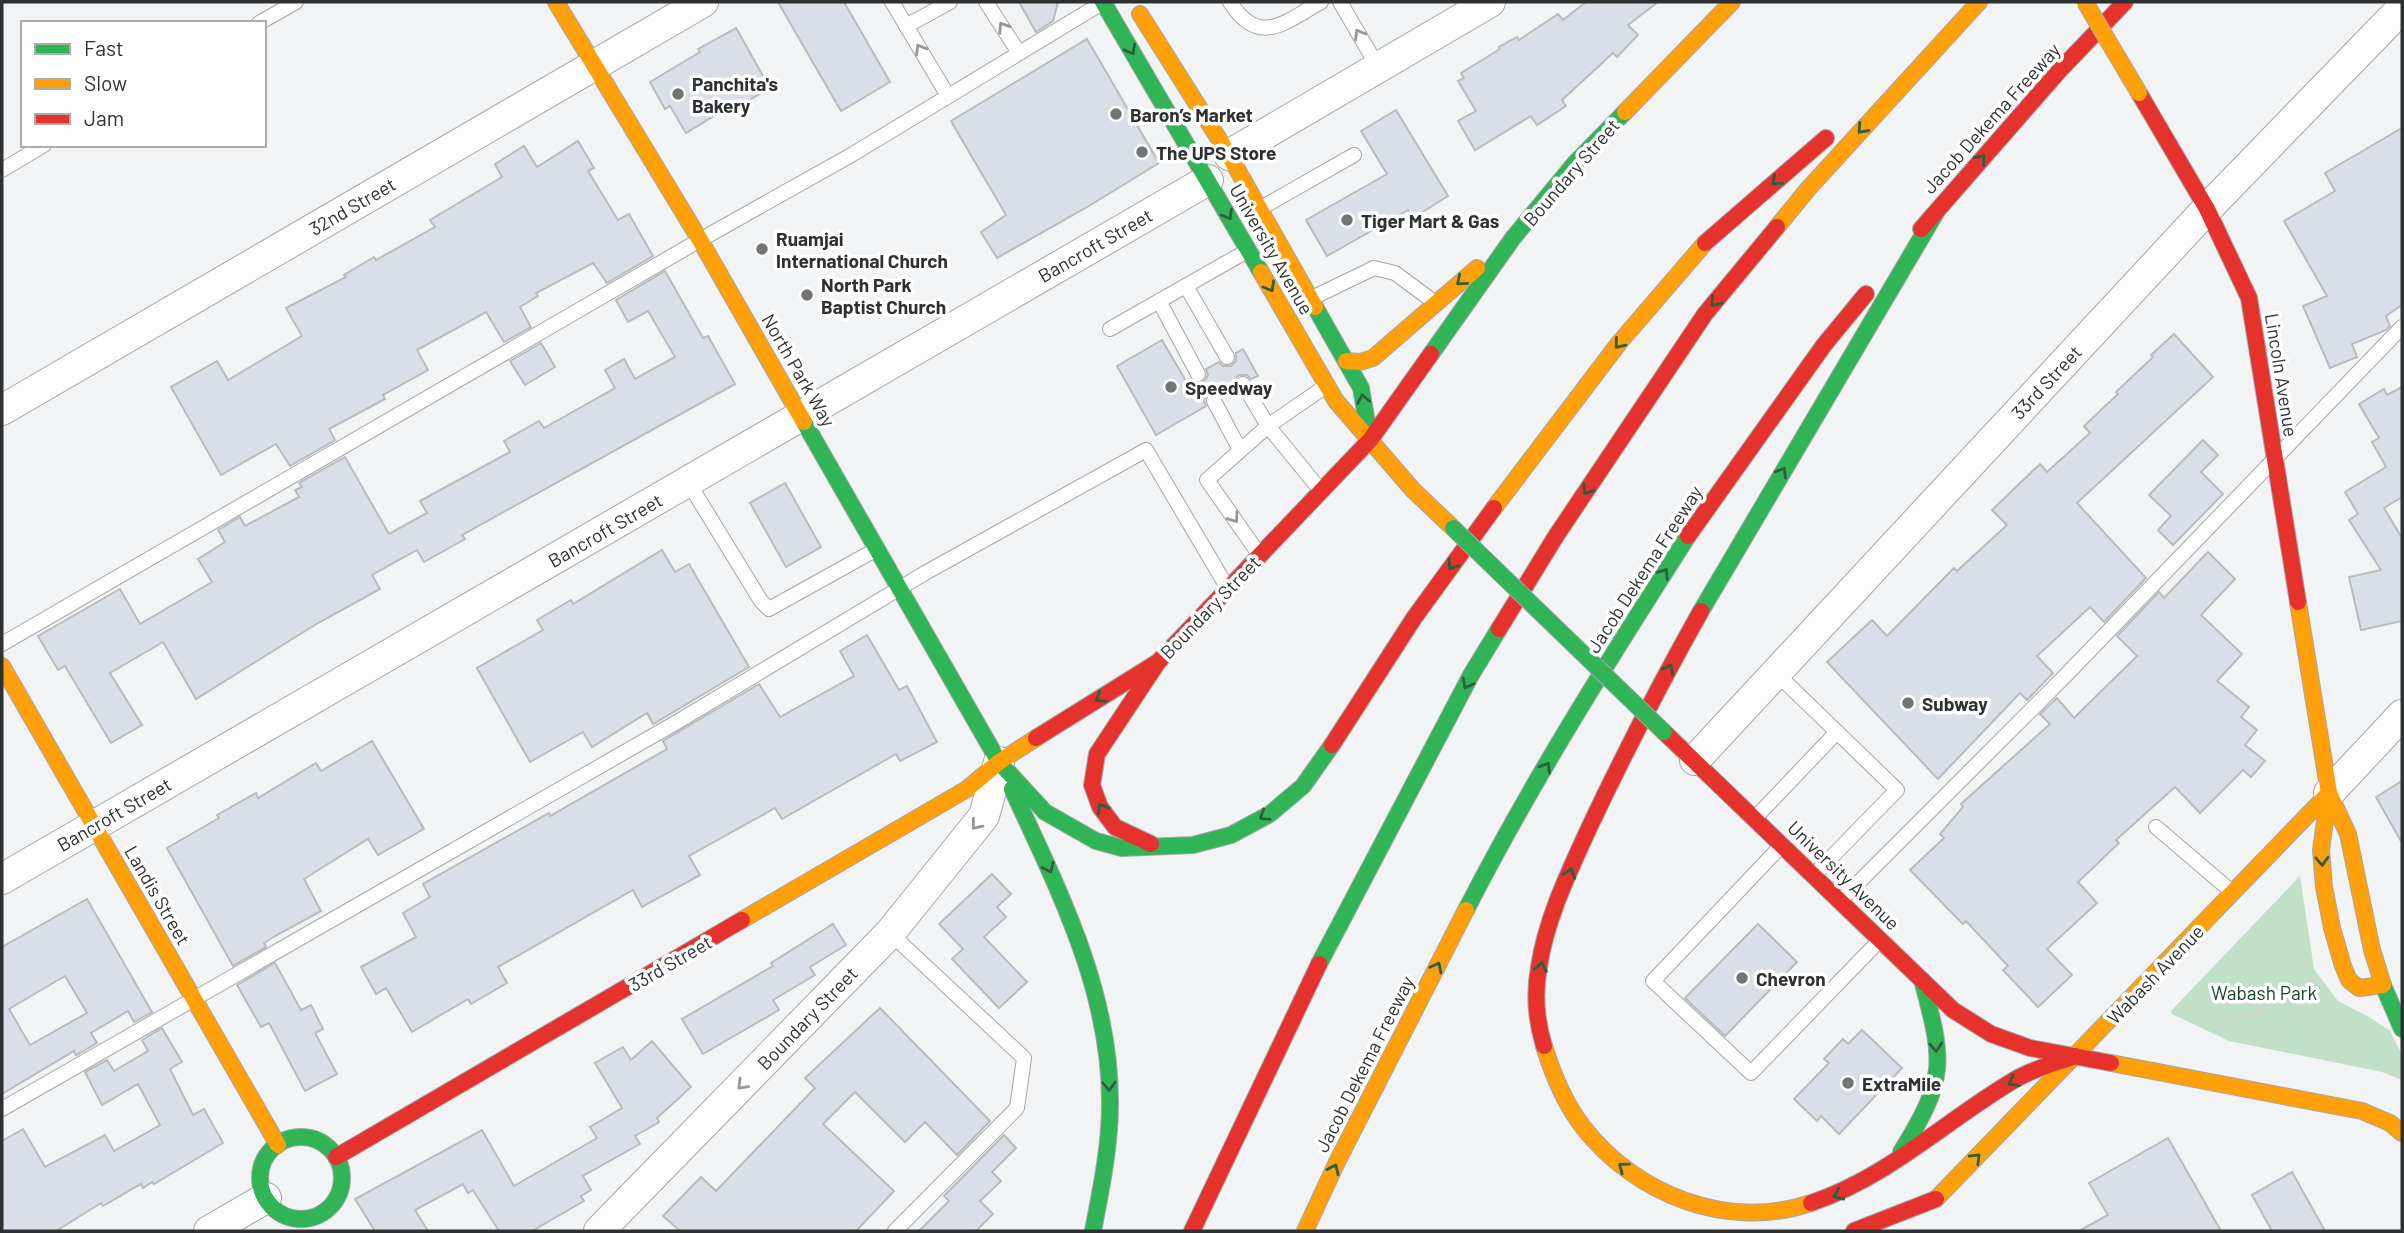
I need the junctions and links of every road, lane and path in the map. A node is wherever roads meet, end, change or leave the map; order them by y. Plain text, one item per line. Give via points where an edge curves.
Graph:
1 (296, 2) edge
2 (556, 2) edge
3 (703, 2) edge
4 (892, 2) edge
5 (950, 2) edge
6 (986, 2) edge
7 (1103, 2) edge
8 (1133, 2) edge
9 (1230, 2) edge
10 (1321, 2) edge
11 (1340, 2) edge
12 (1490, 2) edge
13 (1732, 2) edge
14 (1979, 2) edge
15 (2085, 2) edge
16 (2125, 2) edge
17 (2402, 8) edge
18 (263, 21) edge
19 (1957, 24) junction
20 (906, 26) junction
21 (1019, 52) junction
22 (593, 66) junction
23 (1378, 67) junction
24 (948, 96) junction
25 (1863, 106) dead end
26 (1842, 124) dead end
27 (41, 147) edge
28 (1229, 155) junction
29 (1354, 155) dead end
30 (2, 170) edge
31 (1208, 180) junction
32 (1259, 209) junction
33 (2207, 209) junction
34 (1937, 211) junction
35 (1513, 238) junction
36 (700, 240) junction
37 (1248, 251) junction
38 (1186, 286) junction
39 (1312, 298) junction
40 (1159, 301) junction
41 (1436, 303) junction
42 (2402, 327) edge
43 (1110, 329) dead end
44 (1227, 357) dead end
45 (1346, 361) junction
46 (1198, 374) dead end
47 (1243, 384) dead end
48 (1327, 386) junction
49 (1214, 401) dead end
50 (2, 411) edge
51 (802, 416) junction
52 (1268, 426) junction
53 (1370, 440) junction
54 (1240, 450) junction
55 (2275, 461) junction
56 (688, 482) junction
57 (1322, 492) junction
58 (878, 549) junction
59 (1260, 556) junction
60 (900, 588) junction
61 (1228, 589) junction
62 (2, 644) edge
63 (1158, 662) junction
64 (2, 666) edge
65 (1776, 673) junction
66 (2402, 715) edge
67 (1837, 732) junction
68 (1695, 760) junction
69 (999, 762) junction
70 (2329, 793) junction
71 (1755, 818) junction
72 (94, 826) junction
73 (2156, 827) dead end
74 (1782, 845) junction
75 (1156, 846) junction
76 (1814, 876) junction
77 (2, 879) edge
78 (2233, 893) junction
79 (1839, 901) junction
80 (890, 933) junction
81 (1880, 940) junction
82 (2322, 974) dead end
83 (1922, 980) junction
84 (2393, 980) edge
85 (195, 1000) junction
86 (2218, 1028) dead end
87 (2402, 1029) edge
88 (2076, 1056) junction
89 (2, 1109) edge
90 (2402, 1133) edge
91 (278, 1145) junction
92 (336, 1157) junction
93 (1896, 1160) junction
94 (266, 1198) junction
95 (1936, 1199) junction
96 (319, 1215) junction
97 (209, 1231) edge
98 (329, 1231) edge
99 (599, 1231) edge
100 (895, 1231) edge
101 (1093, 1231) edge
102 (1192, 1231) edge
103 (1305, 1231) edge
104 (1854, 1231) edge
105 (1906, 1231) edge

1 - 18 lane
2 - 22 main road, North Park Way
3 - 22 street, 32nd Street
4 - 20 lane
5 - 20 lane
21 -> 6 lane
7 - 21 lane
7 -> 31 main road, University Avenue
8 - 28 main road, University Avenue
9 - 10 lane via 1256,29 1273,29
23 -> 11 lane
12 - 23 street
13 - 35 main road, Boundary Street via 1575,163
14 - 19 main road
15 - 33 main road, Lincoln Avenue, bridge
34 -> 16 main road, Jacob Dekema Freeway
17 - 33 street, 33rd Street
19 - 25 main road
19 -> 102 main road via 1808,189 1705,314 1556,536 1471,675 1320,961
24 -> 20 lane
21 - 24 lane
22 - 36 main road, North Park Way
22 - 50 street, 32nd Street
23 - 28 street
24 - 36 lane
26 -> 75 main road via 1705,243 1619,343 1414,618 1303,786 1270,814 1231,835 1193,845
27 - 30 lane
28 - 32 main road, University Avenue
29 - 32 lane
31 -> 37 main road, University Avenue
31 - 51 street, Bancroft Street
32 - 39 main road, University Avenue
33 - 55 main road, Lincoln Avenue via 2249,298
33 - 65 street, 33rd Street
93 -> 34 main road via 1831,1199 1765,1213 1726,1212 1686,1202 1646,1184 1614,1161 1580,1124 1542,1039 1536,989 1546,937 1577,855 1626,750 1707,597
103 -> 34 main road, Jacob Dekema Freeway via 1503,838 1640,611 1708,506 1824,345
35 -> 41 main road
35 - 53 main road, Boundary Street
36 - 51 main road, North Park Way
36 - 62 lane
37 - 38 lane
37 -> 48 main road, University Avenue
38 - 40 lane
38 - 44 lane
39 - 41 lane via 1374,268 1395,273
39 - 45 main road, University Avenue
40 - 43 lane
40 - 46 lane
41 - 45 main road via 1373,358
42 - 55 lane
53 -> 45 main road, University Avenue via 1361,388
47 - 52 lane
48 - 52 lane
48 - 53 main road, University Avenue
49 - 54 lane
51 - 56 street, Bancroft Street
51 - 58 main road, North Park Way
52 - 54 lane
52 - 57 lane
53 - 57 main road, Boundary Street
53 - 68 main road, University Avenue, bridge via 1452,528
54 -> 59 lane via 1207,480
55 - 70 main road, Lincoln Avenue
55 - 79 lane
56 - 58 lane via 769,609
56 - 72 street, Bancroft Street
57 - 59 main road, Boundary Street
58 - 60 main road, North Park Way
59 - 61 main road, Boundary Street
60 - 61 lane via 1146,450
60 - 69 main road, North Park Way
60 - 85 lane via 666,729
61 - 63 main road, Boundary Street
63 -> 69 main road, Boundary Street
75 -> 63 main road via 1115,827 1100,807 1092,785 1097,754
64 - 72 main road, Landis Street
65 - 67 lane
65 - 68 street, 33rd Street
66 - 70 street, Wabash Avenue
67 - 71 lane
67 - 76 lane via 1897,790
68 - 71 main road, University Avenue
69 - 75 main road via 1045,811 1096,841 1122,848
69 -> 80 street, Boundary Street via 984,816
69 - 92 main road, 33rd Street via 967,789 851,859
69 -> 101 main road via 1068,910 1092,978 1104,1031 1110,1088 1107,1160
70 - 78 main road, Wabash Avenue
70 - 84 main road, Lincoln Avenue via 2348,834 2372,950
70 -> 84 main road, Lincoln Avenue via 2321,857 2339,960 2347,979 2357,988 2369,989
71 - 74 main road, University Avenue
72 - 77 street, Bancroft Street
72 - 85 main road, Landis Street
73 - 78 lane
74 - 76 main road, University Avenue
74 - 81 lane via 1653,981 1751,1073
76 - 79 main road, University Avenue
78 - 88 main road, Wabash Avenue
79 - 81 main road, University Avenue
80 -> 99 street, Boundary Street
80 - 100 lane via 1024,1058 1017,1108
81 - 83 main road, University Avenue
82 - 86 path
83 - 88 main road, University Avenue via 1953,1010 1991,1034 2030,1048
83 -> 93 main road via 1936,1039 1938,1077 1926,1111
84 - 87 main road
85 - 89 lane
85 - 91 main road, Landis Street
88 - 90 main road, University Avenue via 2362,1111
88 -> 93 main road via 2010,1083
95 -> 88 main road, Wabash Avenue
91 - 92 main road via 298,1137 311,1138
91 - 94 main road via 261,1170
92 - 96 main road via 343,1179 340,1192
94 - 96 main road via 283,1215 296,1219
94 - 97 street
95 - 104 main road
95 - 105 street, Wabash Avenue
96 - 98 main road

